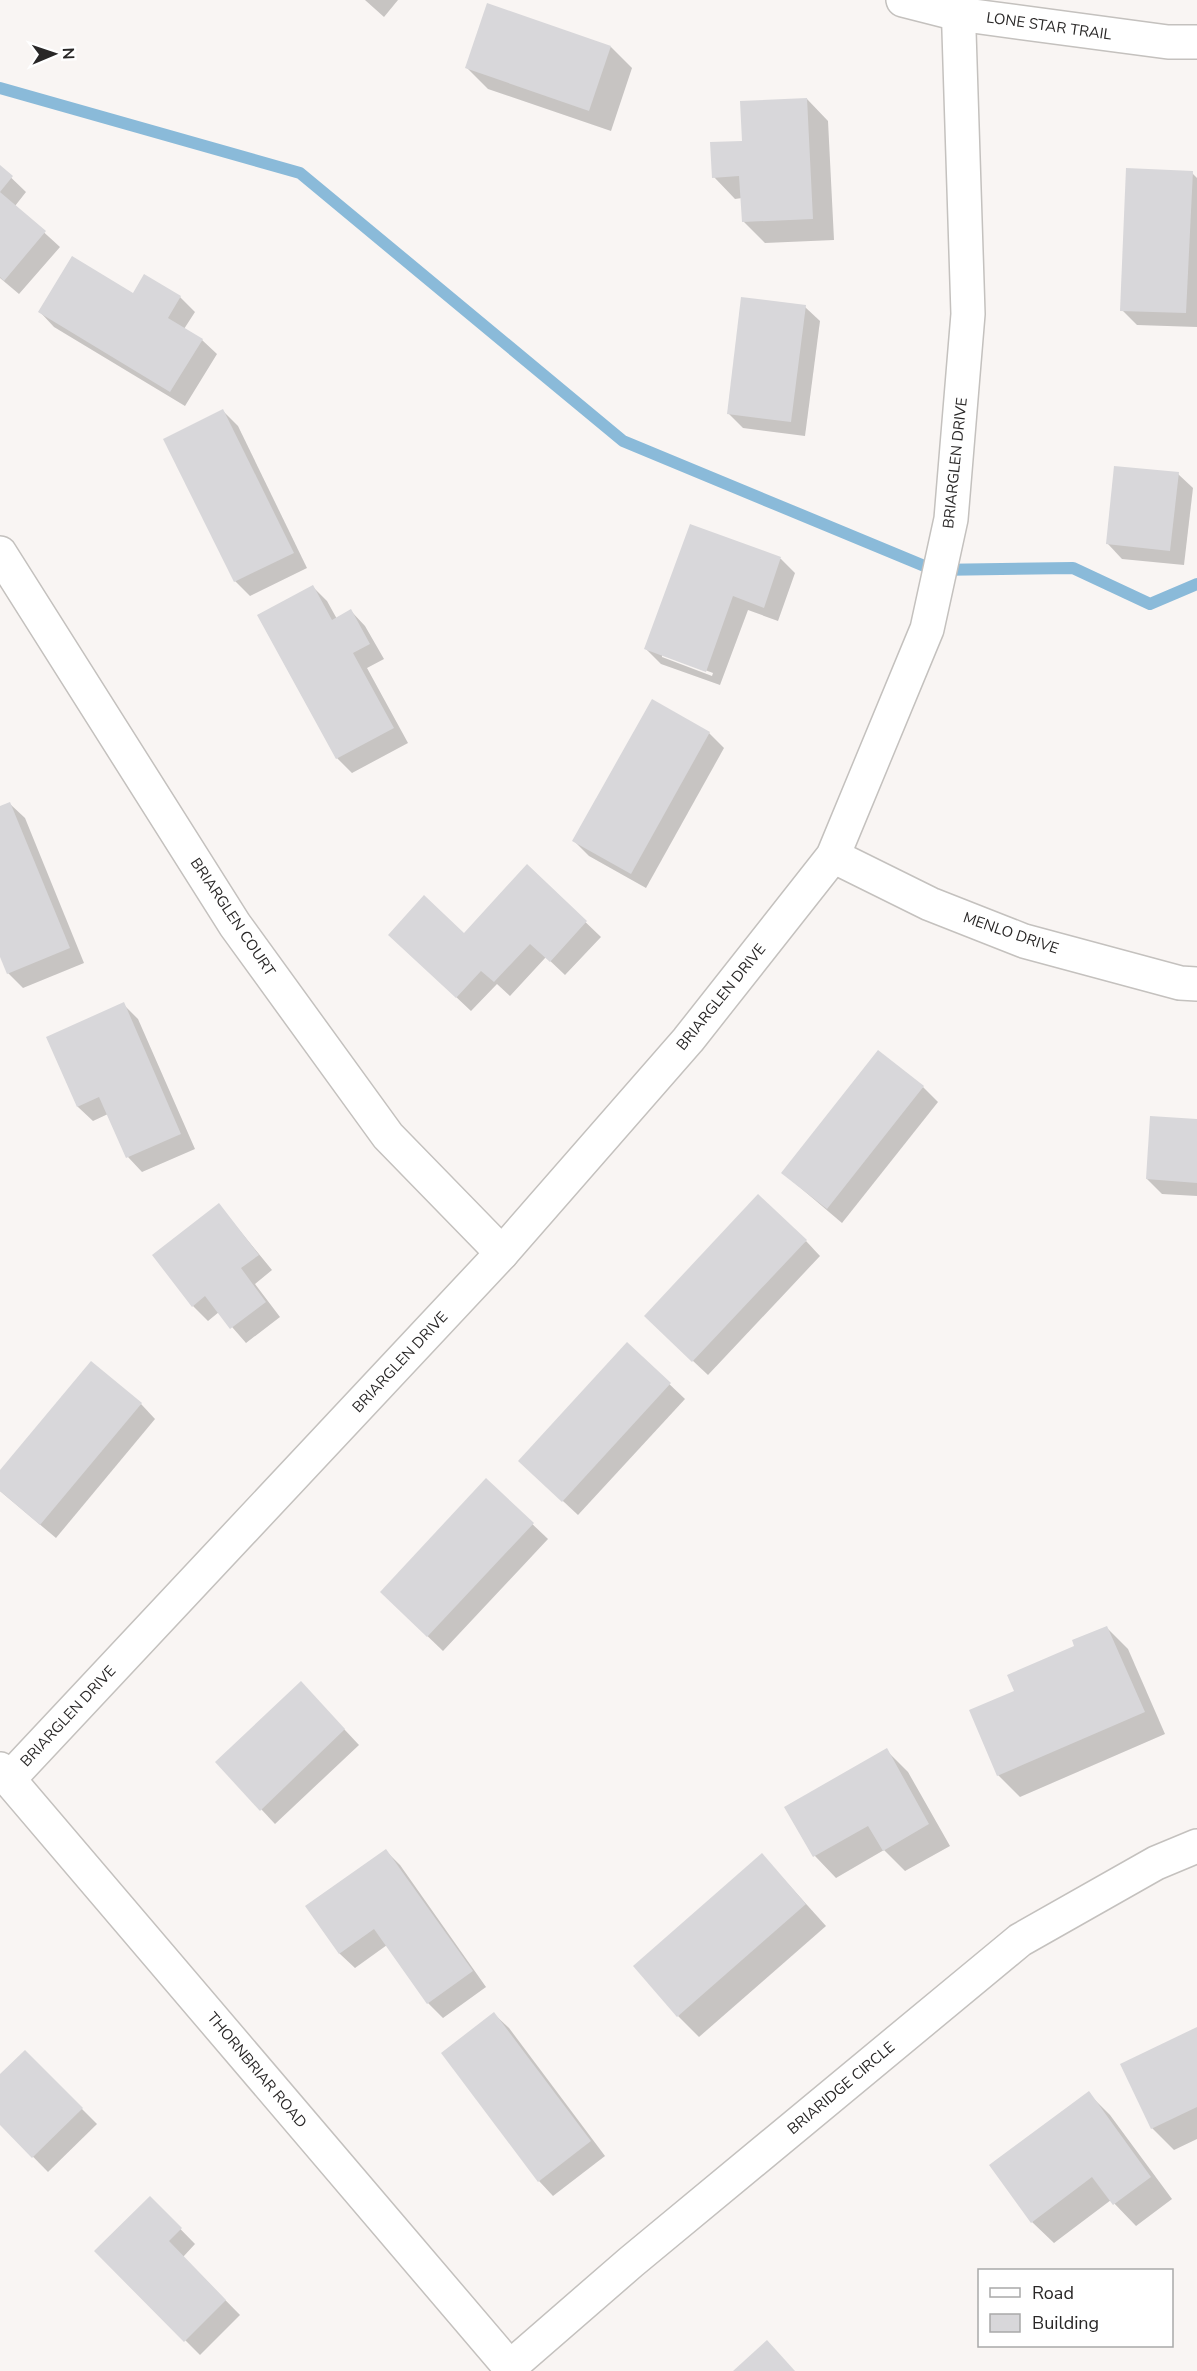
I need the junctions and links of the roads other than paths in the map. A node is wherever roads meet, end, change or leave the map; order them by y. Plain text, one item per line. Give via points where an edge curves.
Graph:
1 (903, 0) edge
2 (958, 7) edge
3 (1197, 42) edge
4 (0, 553) edge
5 (833, 856) junction
6 (1197, 984) edge
7 (502, 1253) junction
8 (5, 1774) edge
9 (1197, 1846) edge
10 (512, 2369) edge

1 - 2 street, LONE STAR TRAIL
2 - 3 street, LONE STAR TRAIL via 1168,42
2 - 5 street, BRIARGLEN DRIVE via 968,314 951,519 927,629
4 - 7 street, BRIARGLEN COURT via 235,925 388,1136
5 - 6 street, MENLO DRIVE via 930,904 1024,940 1179,983
5 - 7 street, BRIARGLEN DRIVE via 688,1040
7 - 8 street, BRIARGLEN DRIVE
8 - 10 street, THORNBRIAR ROAD
9 - 10 street, BRIARIDGE CIRCLE via 1156,1863 1020,1940 631,2262

